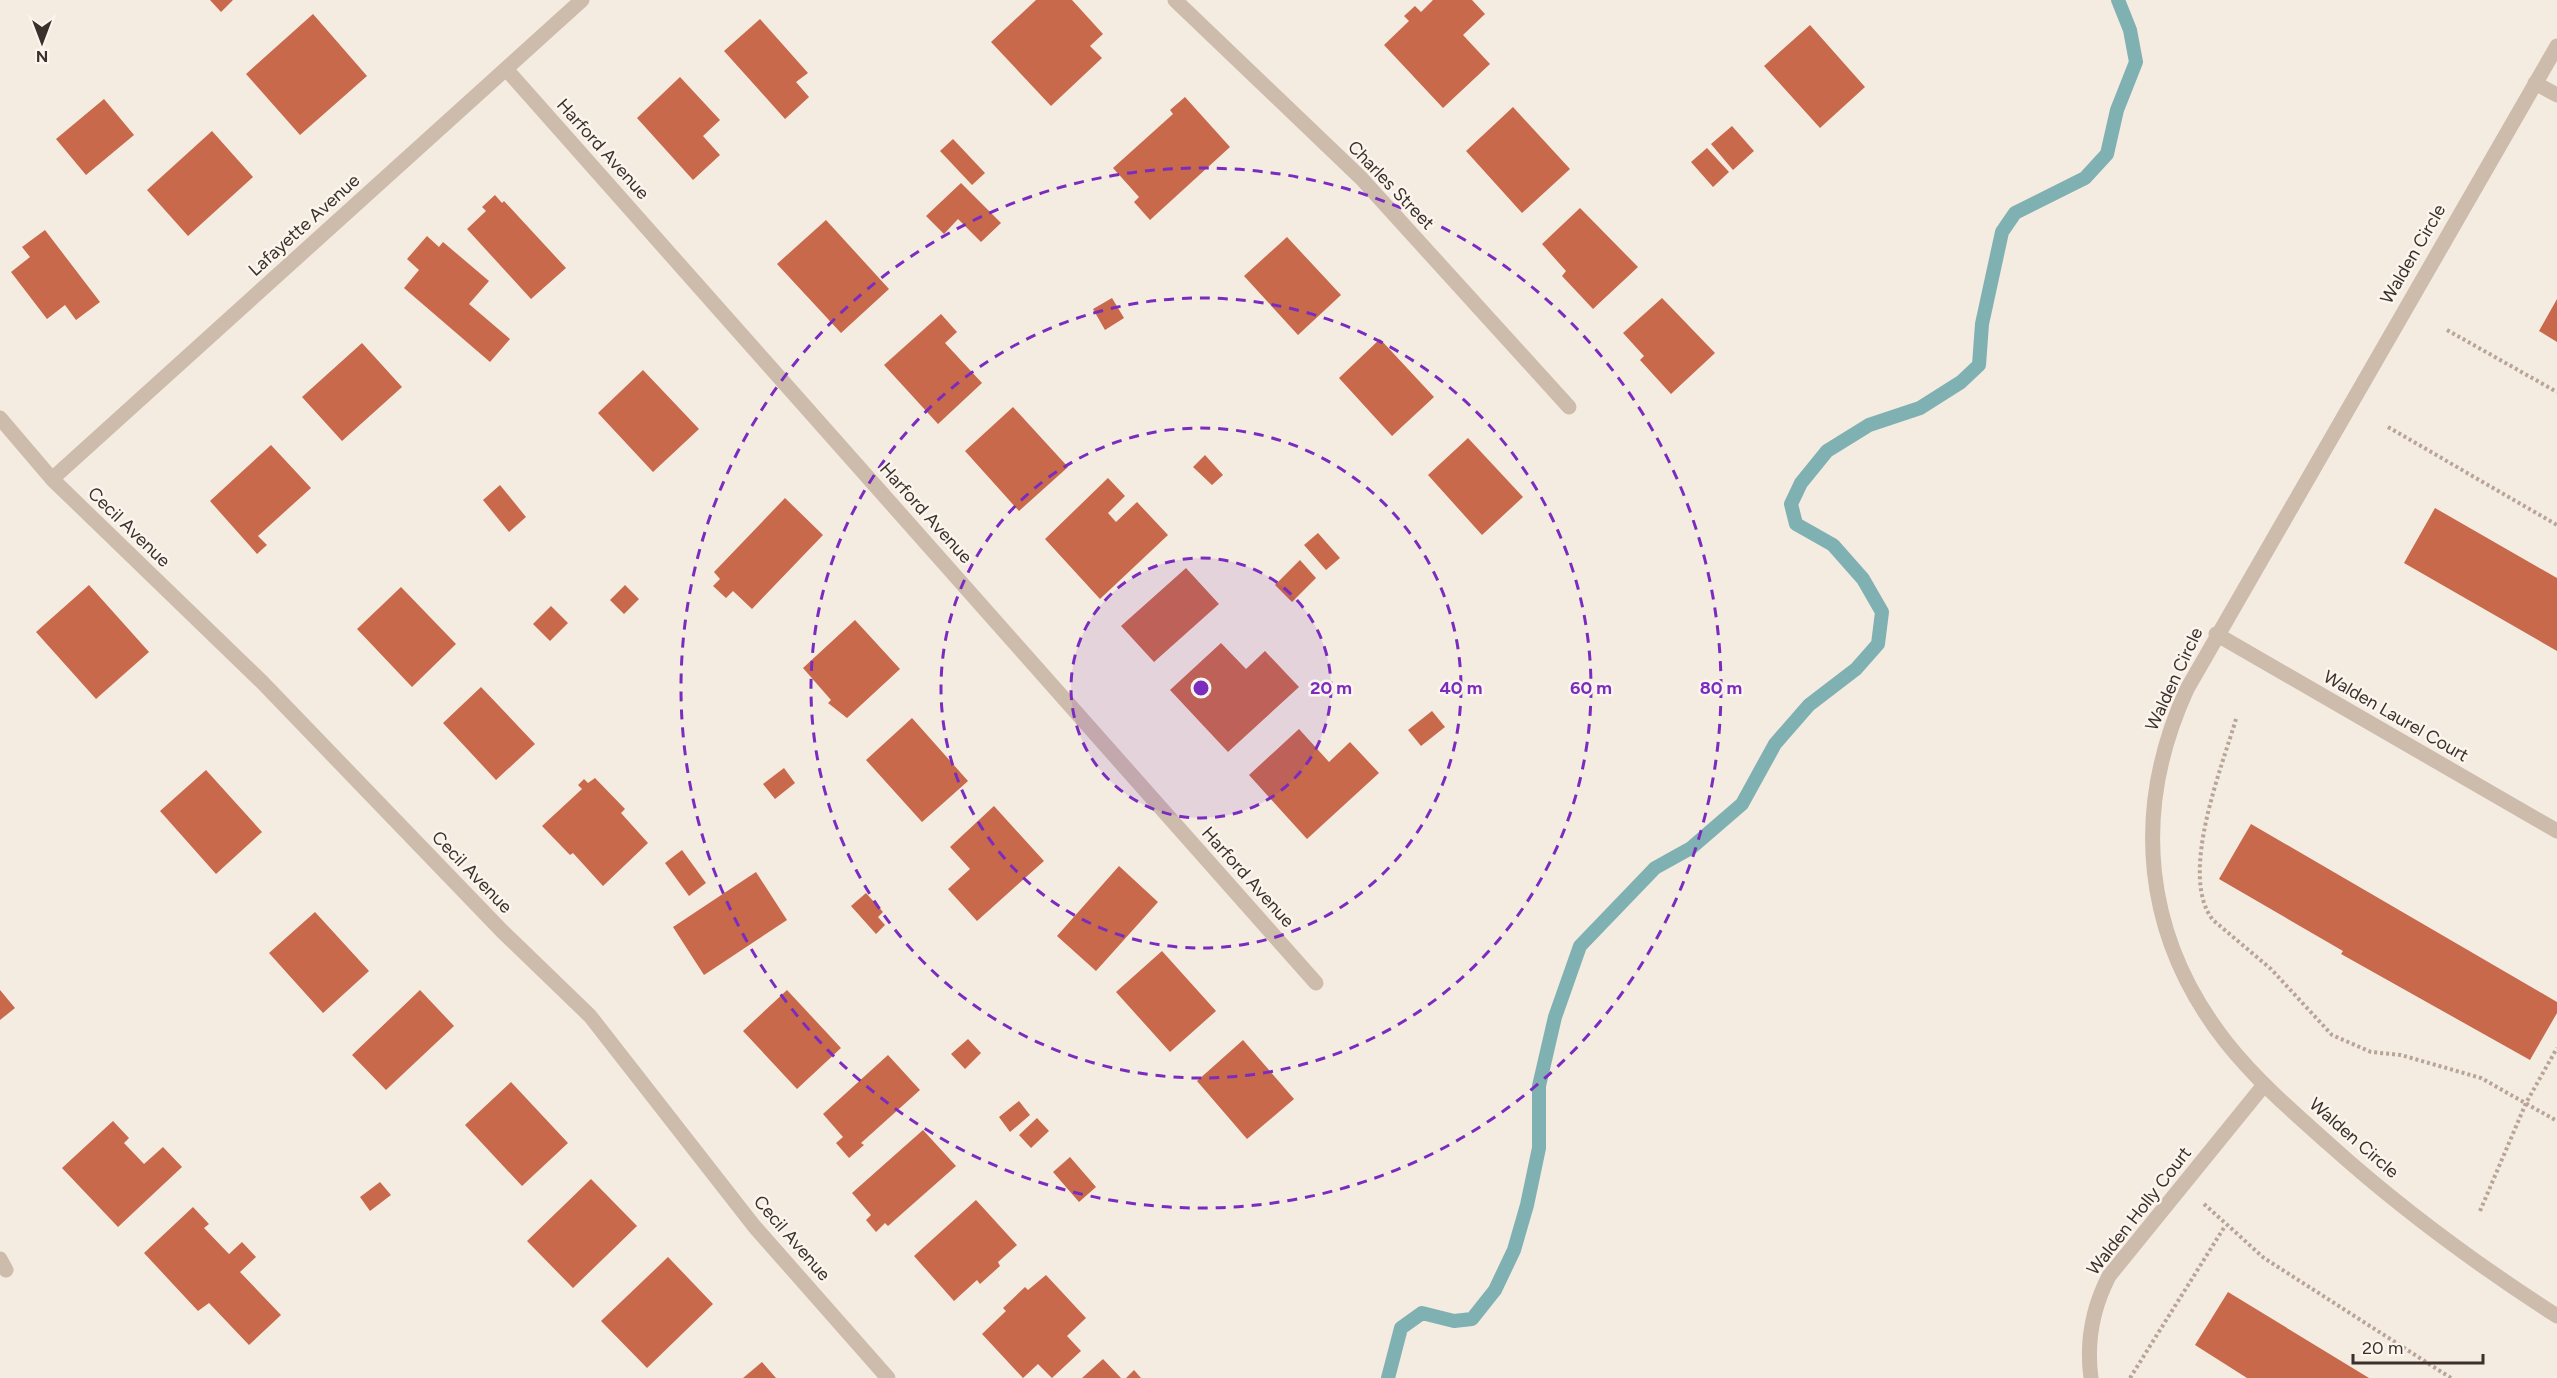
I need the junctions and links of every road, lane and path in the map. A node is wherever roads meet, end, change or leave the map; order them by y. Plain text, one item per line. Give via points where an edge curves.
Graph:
1 (582, 0) edge
2 (1175, 0) edge
3 (2557, 46) edge
4 (506, 69) junction
5 (2535, 83) junction
6 (2557, 95) edge
7 (2447, 330) dead end
8 (2557, 392) edge
9 (1569, 407) dead end
10 (0, 418) edge
11 (2388, 427) dead end
12 (52, 479) junction
13 (2557, 525) edge
14 (2216, 634) junction
15 (2236, 719) dead end
16 (2557, 831) edge
17 (1316, 983) dead end
18 (2557, 1048) edge
19 (2264, 1085) junction
20 (2526, 1103) junction
21 (2557, 1121) edge
22 (2201, 1202) dead end
23 (2480, 1211) dead end
24 (2225, 1226) junction
25 (2557, 1316) edge
26 (888, 1378) edge
27 (2091, 1378) edge
28 (2130, 1378) edge
29 (2451, 1378) edge

1 - 4 street, Lafayette Avenue
2 - 9 street, Charles Street via 1361,178
3 - 5 street, Walden Circle
4 - 12 street, Lafayette Avenue
4 - 17 street, Harford Avenue
5 - 6 street
5 - 14 street, Walden Circle
7 - 8 path
10 - 12 street, Cecil Avenue
11 - 13 path
12 - 26 street, Cecil Avenue via 262,682 590,1016 754,1226
14 - 16 street, Walden Laurel Court
14 - 19 street, Walden Circle via 2187,689 2164,746 2151,822 2154,864 2159,902 2182,970 2226,1042
15 - 20 path via 2201,844 2202,896 2207,914 2271,969 2332,1035 2371,1052 2401,1054 2481,1078
18 - 20 path
19 - 25 street, Walden Circle via 2436,1233
19 - 27 street, Walden Holly Court via 2109,1276 2091,1321
20 - 21 path
20 - 23 path
22 - 24 path
24 - 28 path
24 - 29 path via 2264,1258

